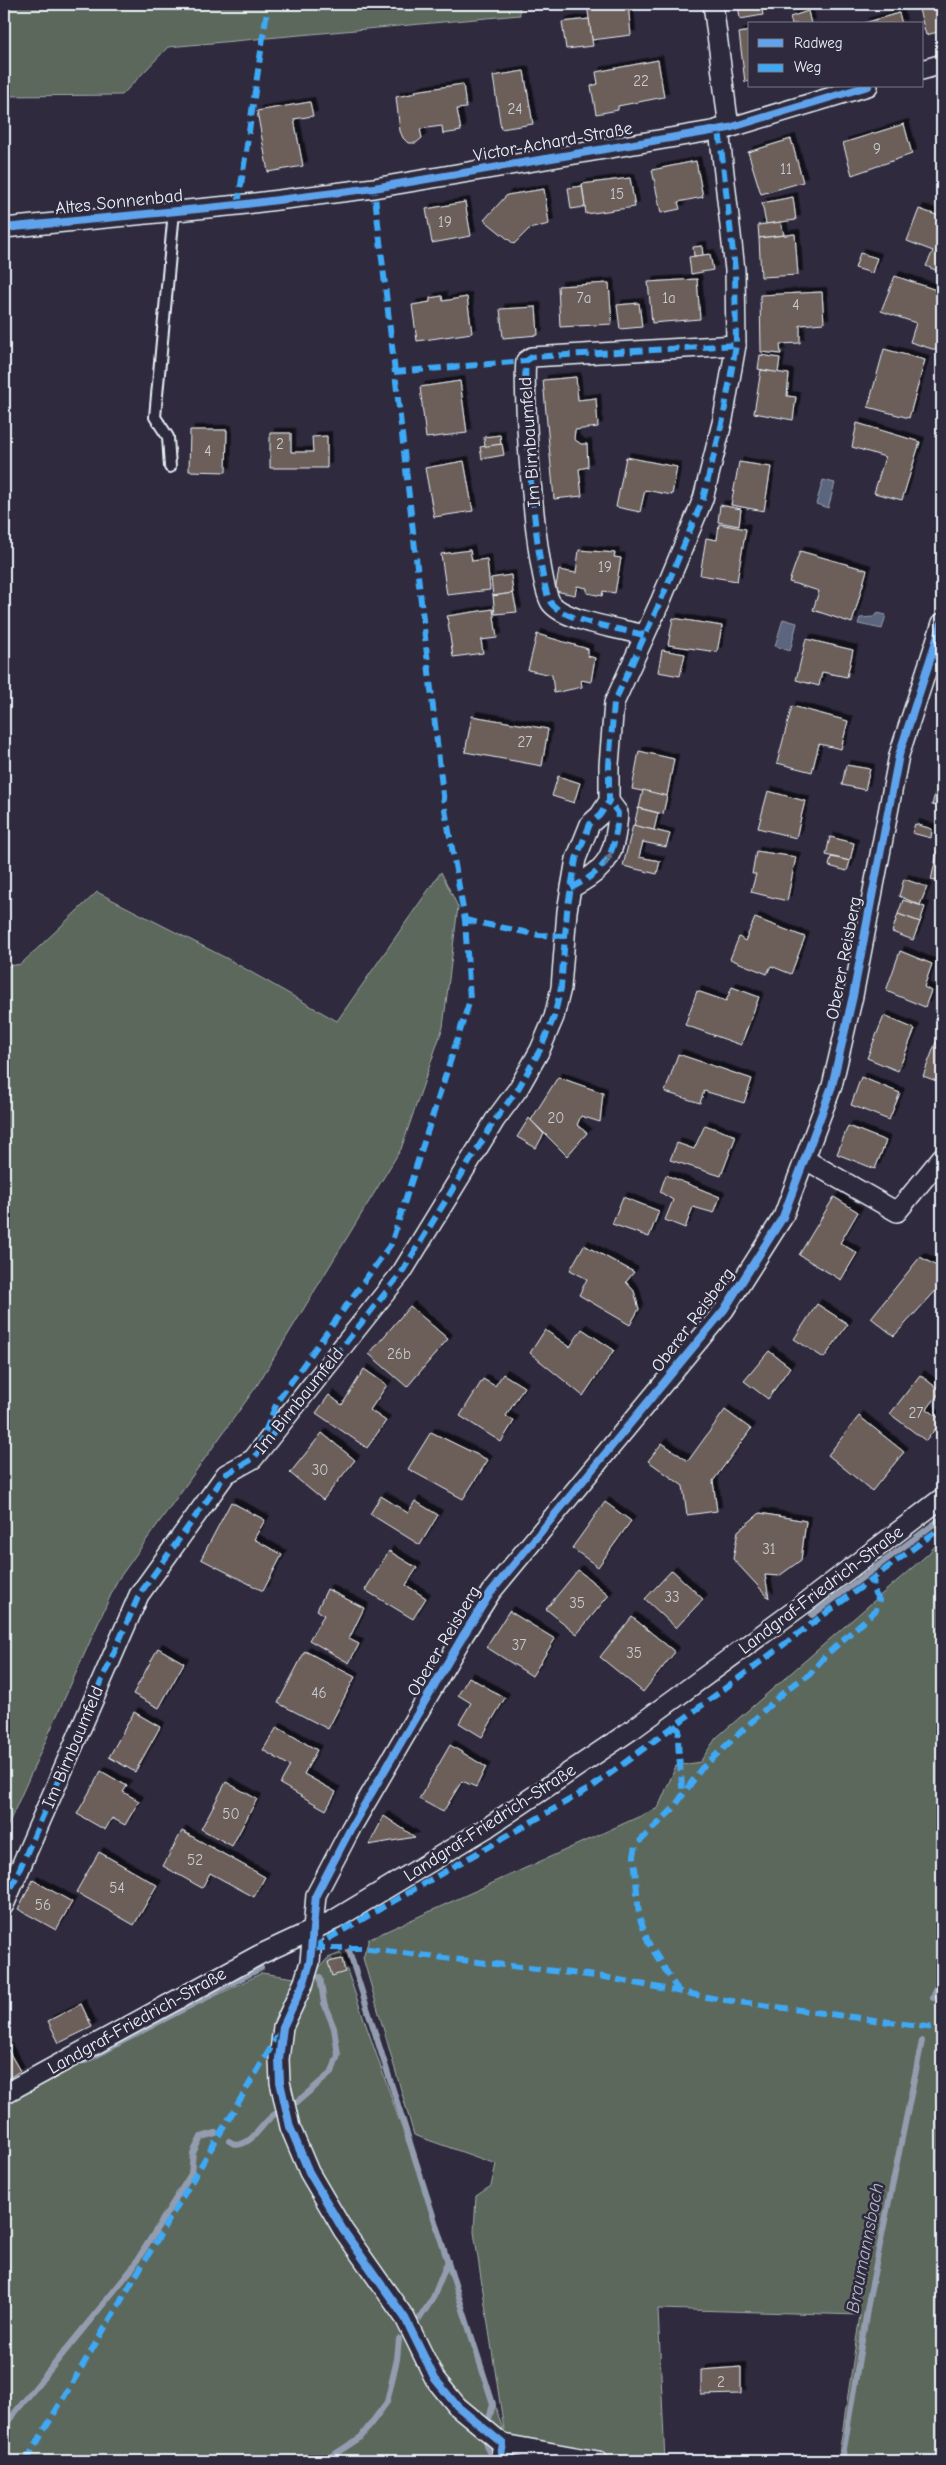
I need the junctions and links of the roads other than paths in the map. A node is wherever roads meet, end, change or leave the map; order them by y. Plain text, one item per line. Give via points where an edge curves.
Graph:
1 (713, 4) edge
2 (942, 64) edge
3 (924, 69) edge
4 (861, 88) edge
5 (724, 129) junction
6 (238, 205) joint
7 (174, 211) junction
8 (4, 228) edge
9 (736, 345) junction
10 (170, 466) dead end
11 (942, 623) edge
12 (644, 635) junction
13 (609, 801) junction
14 (571, 888) junction
15 (942, 1157) edge
16 (806, 1160) junction
17 (942, 1498) edge
18 (4, 1905) edge
19 (312, 1930) junction
20 (4, 2094) edge
21 (502, 2453) edge
22 (598, 2461) edge

1 - 5 street
2 - 3 street
4 - 5 street, Victor-Achard-Straße
5 - 6 street, Victor-Achard-Straße via 374,188
5 - 9 street
6 - 7 street, Altes Sonnenbad
7 - 8 street, Altes Sonnenbad
7 - 10 lane via 155,417 168,437
9 - 12 street via 723,419 702,499
9 - 12 street, Im Birnbaumfeld via 532,357 526,361 535,515 545,586 551,603 565,614
11 - 16 street, Oberer Reisberg via 899,755 853,996 832,1086
12 - 13 street via 614,703
13 - 14 street, Im Birnbaumfeld via 590,824 576,859
14 -> 13 street via 606,865 618,813
14 - 18 street, Im Birnbaumfeld via 561,988 554,1017 540,1050 402,1272 254,1459 226,1474 139,1595
15 - 16 street via 897,1212
16 - 19 street, Oberer Reisberg via 783,1217 724,1310 516,1561 477,1614 356,1819 316,1895
17 - 19 street, Landgraf-Friedrich-Straße via 625,1734 488,1827
19 - 20 street, Landgraf-Friedrich-Straße via 259,1954
19 - 21 street, Oberer Reisberg via 310,1962 280,2041 280,2082 290,2127 309,2172 343,2230 405,2318 435,2379
21 - 22 street

